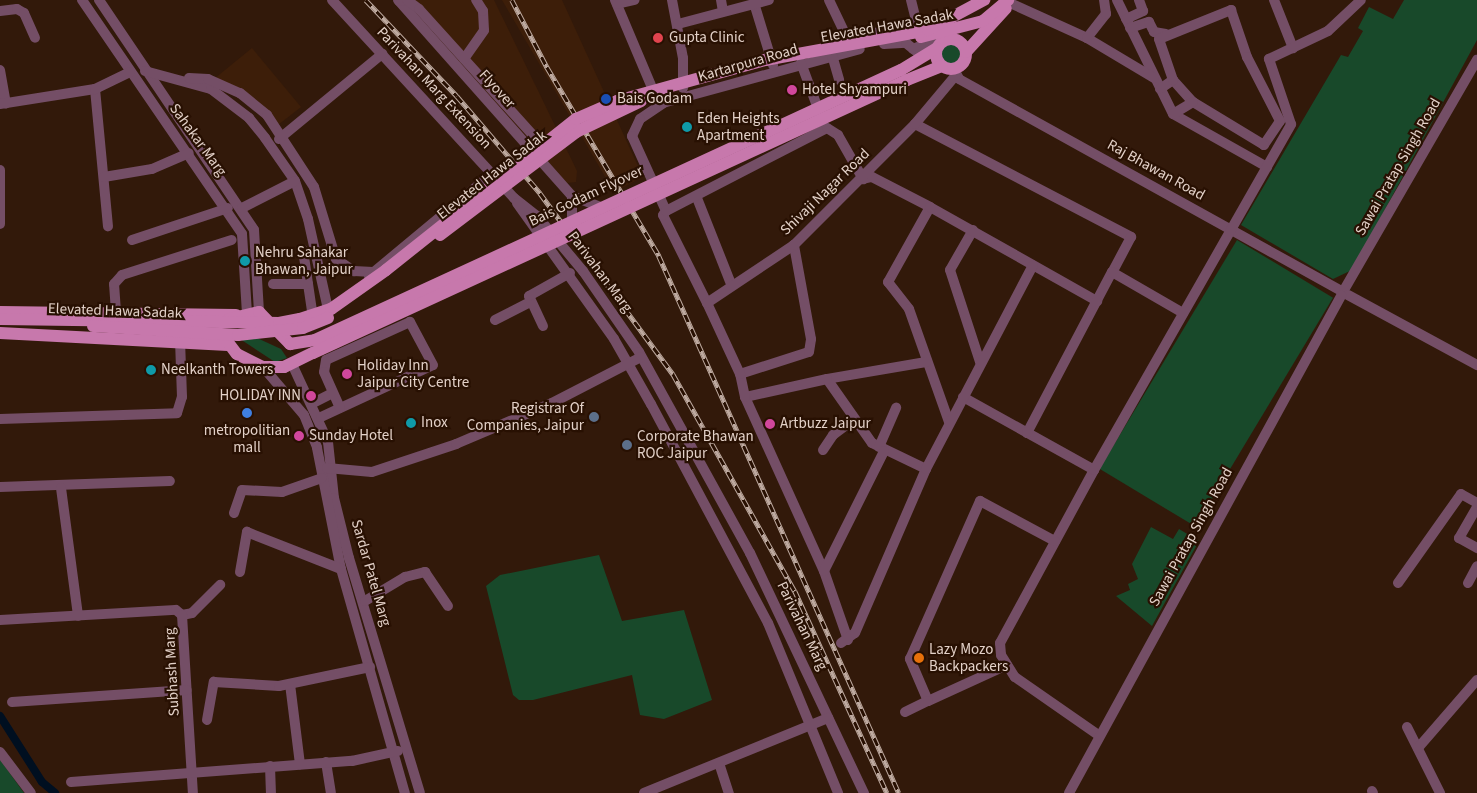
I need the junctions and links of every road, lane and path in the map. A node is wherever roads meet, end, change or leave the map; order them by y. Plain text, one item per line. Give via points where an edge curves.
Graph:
1 (82, 0) edge
2 (99, 0) edge
3 (332, 0) edge
4 (399, 0) edge
5 (476, 0) edge
6 (635, 0) edge
7 (672, 0) edge
8 (769, 0) edge
9 (829, 0) edge
10 (912, 0) edge
11 (976, 0) edge
12 (984, 0) edge
13 (996, 0) edge
14 (1104, 0) edge
15 (1117, 0) edge
16 (1138, 0) edge
17 (1232, 0) edge
18 (1274, 0) edge
19 (1360, 0) edge
20 (1010, 1) edge
21 (616, 2) edge
22 (754, 3) junction
23 (722, 5) edge
24 (0, 12) edge
25 (951, 17) junction
26 (678, 24) junction
27 (1128, 24) junction
28 (923, 27) junction
29 (35, 38) dead end
30 (847, 38) junction
31 (1087, 38) junction
32 (940, 43) junction
33 (1293, 48) junction
34 (853, 50) junction
35 (914, 50) junction
36 (966, 52) junction
37 (382, 54) junction
38 (832, 55) junction
39 (771, 57) junction
40 (464, 59) junction
41 (1477, 60) edge
42 (801, 63) junction
43 (941, 66) junction
44 (0, 70) edge
45 (775, 71) junction
46 (130, 72) junction
47 (145, 72) junction
48 (955, 72) junction
49 (904, 75) junction
50 (1154, 78) junction
51 (186, 79) junction
52 (683, 80) junction
53 (840, 80) dead end
54 (1173, 80) junction
55 (1160, 88) junction
56 (95, 89) junction
57 (651, 89) junction
58 (684, 97) junction
59 (1193, 102) junction
60 (661, 103) junction
61 (3, 104) edge
62 (1172, 114) junction
63 (915, 124) junction
64 (827, 128) junction
65 (283, 136) junction
66 (541, 144) dead end
67 (270, 146) junction
68 (189, 153) junction
69 (1267, 167) junction
70 (0, 170) edge
71 (493, 173) junction
72 (104, 177) junction
73 (863, 178) junction
74 (295, 181) junction
75 (572, 196) junction
76 (514, 198) junction
77 (697, 198) junction
78 (601, 207) junction
79 (930, 207) junction
80 (228, 208) junction
81 (242, 208) junction
82 (666, 211) junction
83 (572, 220) junction
84 (0, 224) edge
85 (108, 226) dead end
86 (1232, 229) junction
87 (974, 230) junction
88 (132, 240) dead end
89 (232, 240) dead end
90 (794, 245) junction
91 (303, 250) dead end
92 (336, 259) junction
93 (318, 265) junction
94 (1033, 265) junction
95 (373, 272) junction
96 (1112, 272) junction
97 (570, 274) junction
98 (273, 284) dead end
99 (308, 284) junction
100 (731, 284) junction
101 (1344, 293) junction
102 (1096, 301) junction
103 (530, 302) junction
104 (707, 303) junction
105 (327, 304) junction
106 (312, 310) junction
107 (0, 312) edge
108 (116, 312) junction
109 (1183, 314) junction
110 (252, 315) junction
111 (0, 319) edge
112 (495, 320) dead end
113 (0, 324) edge
114 (543, 326) dead end
115 (0, 333) edge
116 (180, 339) junction
117 (290, 344) junction
118 (228, 345) junction
119 (314, 346) junction
120 (641, 357) junction
121 (926, 362) junction
122 (980, 362) junction
123 (628, 363) junction
124 (292, 364) junction
125 (1477, 365) edge
126 (263, 368) junction
127 (740, 374) junction
128 (827, 379) junction
129 (333, 393) junction
130 (745, 397) junction
131 (963, 397) junction
132 (312, 403) junction
133 (340, 408) junction
134 (896, 408) dead end
135 (321, 417) junction
136 (0, 419) edge
137 (853, 420) junction
138 (949, 422) junction
139 (1027, 433) junction
140 (882, 449) junction
141 (823, 450) dead end
142 (333, 468) junction
143 (926, 469) junction
144 (1094, 470) junction
145 (322, 473) junction
146 (170, 481) dead end
147 (0, 487) edge
148 (61, 488) junction
149 (1477, 503) edge
150 (1477, 507) edge
151 (234, 513) dead end
152 (1055, 541) junction
153 (1477, 548) edge
154 (1477, 566) edge
155 (341, 570) junction
156 (824, 571) junction
157 (240, 572) dead end
158 (1398, 583) dead end
159 (1468, 583) dead end
160 (220, 585) dead end
161 (365, 601) junction
162 (448, 606) dead end
163 (182, 615) junction
164 (78, 616) junction
165 (0, 620) edge
166 (1007, 665) junction
167 (370, 667) junction
168 (1477, 680) edge
169 (290, 684) junction
170 (187, 690) junction
171 (928, 701) junction
172 (12, 702) dead end
173 (905, 712) dead end
174 (828, 718) junction
175 (207, 720) dead end
176 (812, 725) junction
177 (1408, 727) dead end
178 (1100, 736) junction
179 (1418, 748) junction
180 (405, 750) junction
181 (0, 752) edge
182 (392, 753) junction
183 (326, 762) junction
184 (719, 763) junction
185 (300, 764) junction
186 (270, 766) junction
187 (192, 772) junction
188 (70, 782) dead end
189 (31, 793) edge
190 (194, 793) edge
191 (270, 793) edge
192 (331, 793) edge
193 (404, 793) edge
194 (420, 793) edge
195 (644, 793) edge
196 (729, 793) edge
197 (838, 793) edge
198 (864, 793) edge
199 (1069, 793) edge
200 (1440, 793) edge

1 - 46 street, Sahakar Marg
2 - 47 street, Sahakar Marg
3 - 37 street, Parivahan Marg Extension
4 - 40 street via 407,0 419,9
4 - 75 street, Flyover, bridge
5 - 40 street via 483,11 484,30
6 - 21 street
7 - 26 street
8 - 22 street
9 - 30 street
10 - 28 street
11 - 25 main road
12 - 28 main road, Elevated Hawa Sadak, bridge
13 - 28 main road, bridge via 964,22
14 - 31 street via 1106,14
15 - 27 street
16 - 27 street via 1143,11
17 - 27 street via 1232,5 1166,34 1154,32 1150,22
18 - 33 street
19 - 33 street via 1328,31
20 - 31 street
20 - 36 main road
20 - 113 main road, Elevated Hawa Sadak, bridge via 983,21 964,29 863,44 669,93 619,110 576,132 522,171 364,297 303,328 238,335
21 - 57 street
22 - 23 street
22 - 39 street
23 - 26 street
24 - 29 street via 17,9 24,13
25 - 28 street
25 - 32 main road
26 - 52 street
27 - 50 street
28 - 30 street
28 - 35 street
28 - 111 main road, Elevated Hawa Sadak, bridge via 766,60 616,101 576,119 386,270 331,309 300,319 279,324 138,318
30 - 34 street
30 - 39 street
31 - 50 street
32 - 35 main road, Bais Godam Flyover
32 - 36 main road via 958,41
32 - 43 main road
33 - 69 street via 1269,59 1293,118
34 - 35 street, Kartarpura Road
34 - 38 street, Kartarpura Road
35 - 49 main road, Bais Godam Flyover
36 - 48 main road via 962,65
37 - 65 street
37 - 71 street, Parivahan Marg Extension
38 - 42 street, Kartarpura Road
38 - 53 street
39 - 45 street
39 - 52 street
40 - 66 street
41 - 101 street, Sawai Pratap Singh Road
42 - 45 street, Kartarpura Road
42 - 64 street via 812,100
43 - 48 main road
43 - 49 main road, Bais Godam Flyover
44 - 61 street
45 - 58 street, Kartarpura Road
46 - 56 street
46 - 68 street, Sahakar Marg
47 - 51 street
47 - 81 street, Sahakar Marg
48 - 63 street, Shivaji Nagar Road
48 - 86 street, Raj Bhawan Road
49 - 78 main road, Bais Godam Flyover, bridge
49 - 119 main road, Bais Godam Flyover, bridge
50 - 55 street
51 - 65 street via 208,79 240,92
51 - 67 street via 212,89 249,118
52 - 57 street
52 - 58 street
54 - 55 street
54 - 59 street
54 - 59 street via 1159,39 1231,10 1247,56 1280,121 1264,145
55 - 62 street
56 - 61 street
56 - 72 street
57 - 60 street
58 - 60 street, Kartarpura Road
59 - 62 street
60 - 82 street via 640,120 632,136
62 - 69 street
63 - 73 street, Shivaji Nagar Road
63 - 96 street via 1131,237
64 - 73 street via 838,134
64 - 77 street
65 - 67 street
65 - 92 street via 314,187
67 - 74 street
68 - 72 street via 152,169
68 - 80 street, Sahakar Marg
69 - 86 street
70 - 84 street
71 - 76 street, Parivahan Marg Extension
71 - 95 street
72 - 85 street
73 - 79 street via 872,176
73 - 90 street, Shivaji Nagar Road
74 - 81 street
74 - 93 street
75 - 78 street, Flyover
75 - 83 street
76 - 97 street, Parivahan Marg
76 - 120 street, Parivahan Marg via 536,216 583,271
77 - 82 street
77 - 100 street
78 - 83 main road, Bais Godam Flyover, bridge
79 - 87 street
79 - 121 street via 888,282 909,309
80 - 88 street
80 - 110 street, Sahakar Marg via 242,234
81 - 110 street, Sahakar Marg via 254,230
82 - 104 street via 663,216
83 - 119 main road, Bais Godam Flyover, bridge
86 - 101 street, Raj Bhawan Road
86 - 109 street
87 - 94 street
87 - 122 street via 950,270
89 - 108 street via 122,275 114,284
90 - 100 street, Shivaji Nagar Road
90 - 127 street via 811,339 808,352
91 - 99 street
92 - 93 street
92 - 95 street via 354,271
93 - 105 street
94 - 102 street
94 - 122 street
95 - 105 street
96 - 102 street
96 - 109 street
97 - 103 street via 529,296
97 - 123 street, Parivahan Marg
98 - 99 street
99 - 106 street
100 - 104 street, Shivaji Nagar Road
101 - 125 street, Raj Bhawan Road
101 - 178 street, Sawai Pratap Singh Road
102 - 139 street
103 - 112 street
103 - 114 street
104 - 127 street
105 - 106 street
106 - 110 street
107 - 108 main road
108 - 110 main road
109 - 144 street
110 - 117 main road
110 - 118 main road via 225,325
115 - 116 main road
116 - 118 main road
116 - 136 street via 182,397 177,413
117 - 119 main road, Bais Godam Flyover
117 - 124 main road
118 - 126 main road
119 - 124 main road, Bais Godam Flyover
120 - 123 street
120 - 174 street, Parivahan Marg via 750,553
121 - 128 street
121 - 138 street
122 - 131 street
123 - 142 street via 552,403 456,444 372,472
123 - 176 street, Parivahan Marg via 768,623
124 - 126 main road, Bais Godam Flyover
124 - 132 street, Sardar Patel Marg
126 - 145 street, Sardar Patel Marg via 304,415
127 - 130 street
128 - 130 street
128 - 137 street
129 - 132 street
129 - 133 street
129 - 133 street via 324,372 326,360 410,322 433,365
130 - 156 street
131 - 138 street
131 - 139 street
132 - 135 street, Sardar Patel Marg
133 - 135 street
134 - 140 street
135 - 142 street, Sardar Patel Marg
137 - 140 street
137 - 141 street via 833,435
138 - 143 street
139 - 144 street
140 - 143 street
140 - 156 street
142 - 145 street
142 - 161 street, Sardar Patel Marg via 334,498
143 - 156 street via 844,642
144 - 152 street
145 - 151 street via 282,492 242,490
145 - 155 street, Sardar Patel Marg
146 - 148 street
147 - 148 street
148 - 164 street
149 - 158 street via 1461,494
150 - 153 street via 1459,538
152 - 166 street via 1000,643
152 - 171 street via 980,501 910,659
154 - 159 street
155 - 157 street via 247,532
155 - 167 street, Sardar Patel Marg
160 - 163 street via 192,613
161 - 162 street via 405,577 425,572
161 - 180 street, Sardar Patel Marg
163 - 164 street, Subhash Marg via 176,610
163 - 170 street, Subhash Marg
164 - 165 street, Subhash Marg
166 - 171 street
166 - 178 street via 1015,677
167 - 169 street
167 - 182 street, Sardar Patel Marg
168 - 179 street
169 - 175 street via 240,686 214,682
169 - 185 street
170 - 172 street
170 - 187 street, Subhash Marg
171 - 173 street
174 - 176 street
174 - 198 street, Parivahan Marg
176 - 184 street
176 - 197 street, Parivahan Marg
177 - 179 street
178 - 199 street, Sawai Pratap Singh Road
179 - 200 street
180 - 182 street
180 - 194 street, Sardar Patel Marg
181 - 189 street
182 - 183 street
182 - 193 street, Sardar Patel Marg
183 - 185 street
183 - 192 street
184 - 195 street
184 - 196 street
185 - 186 street
186 - 187 street
186 - 191 street
187 - 188 street
187 - 190 street, Subhash Marg

